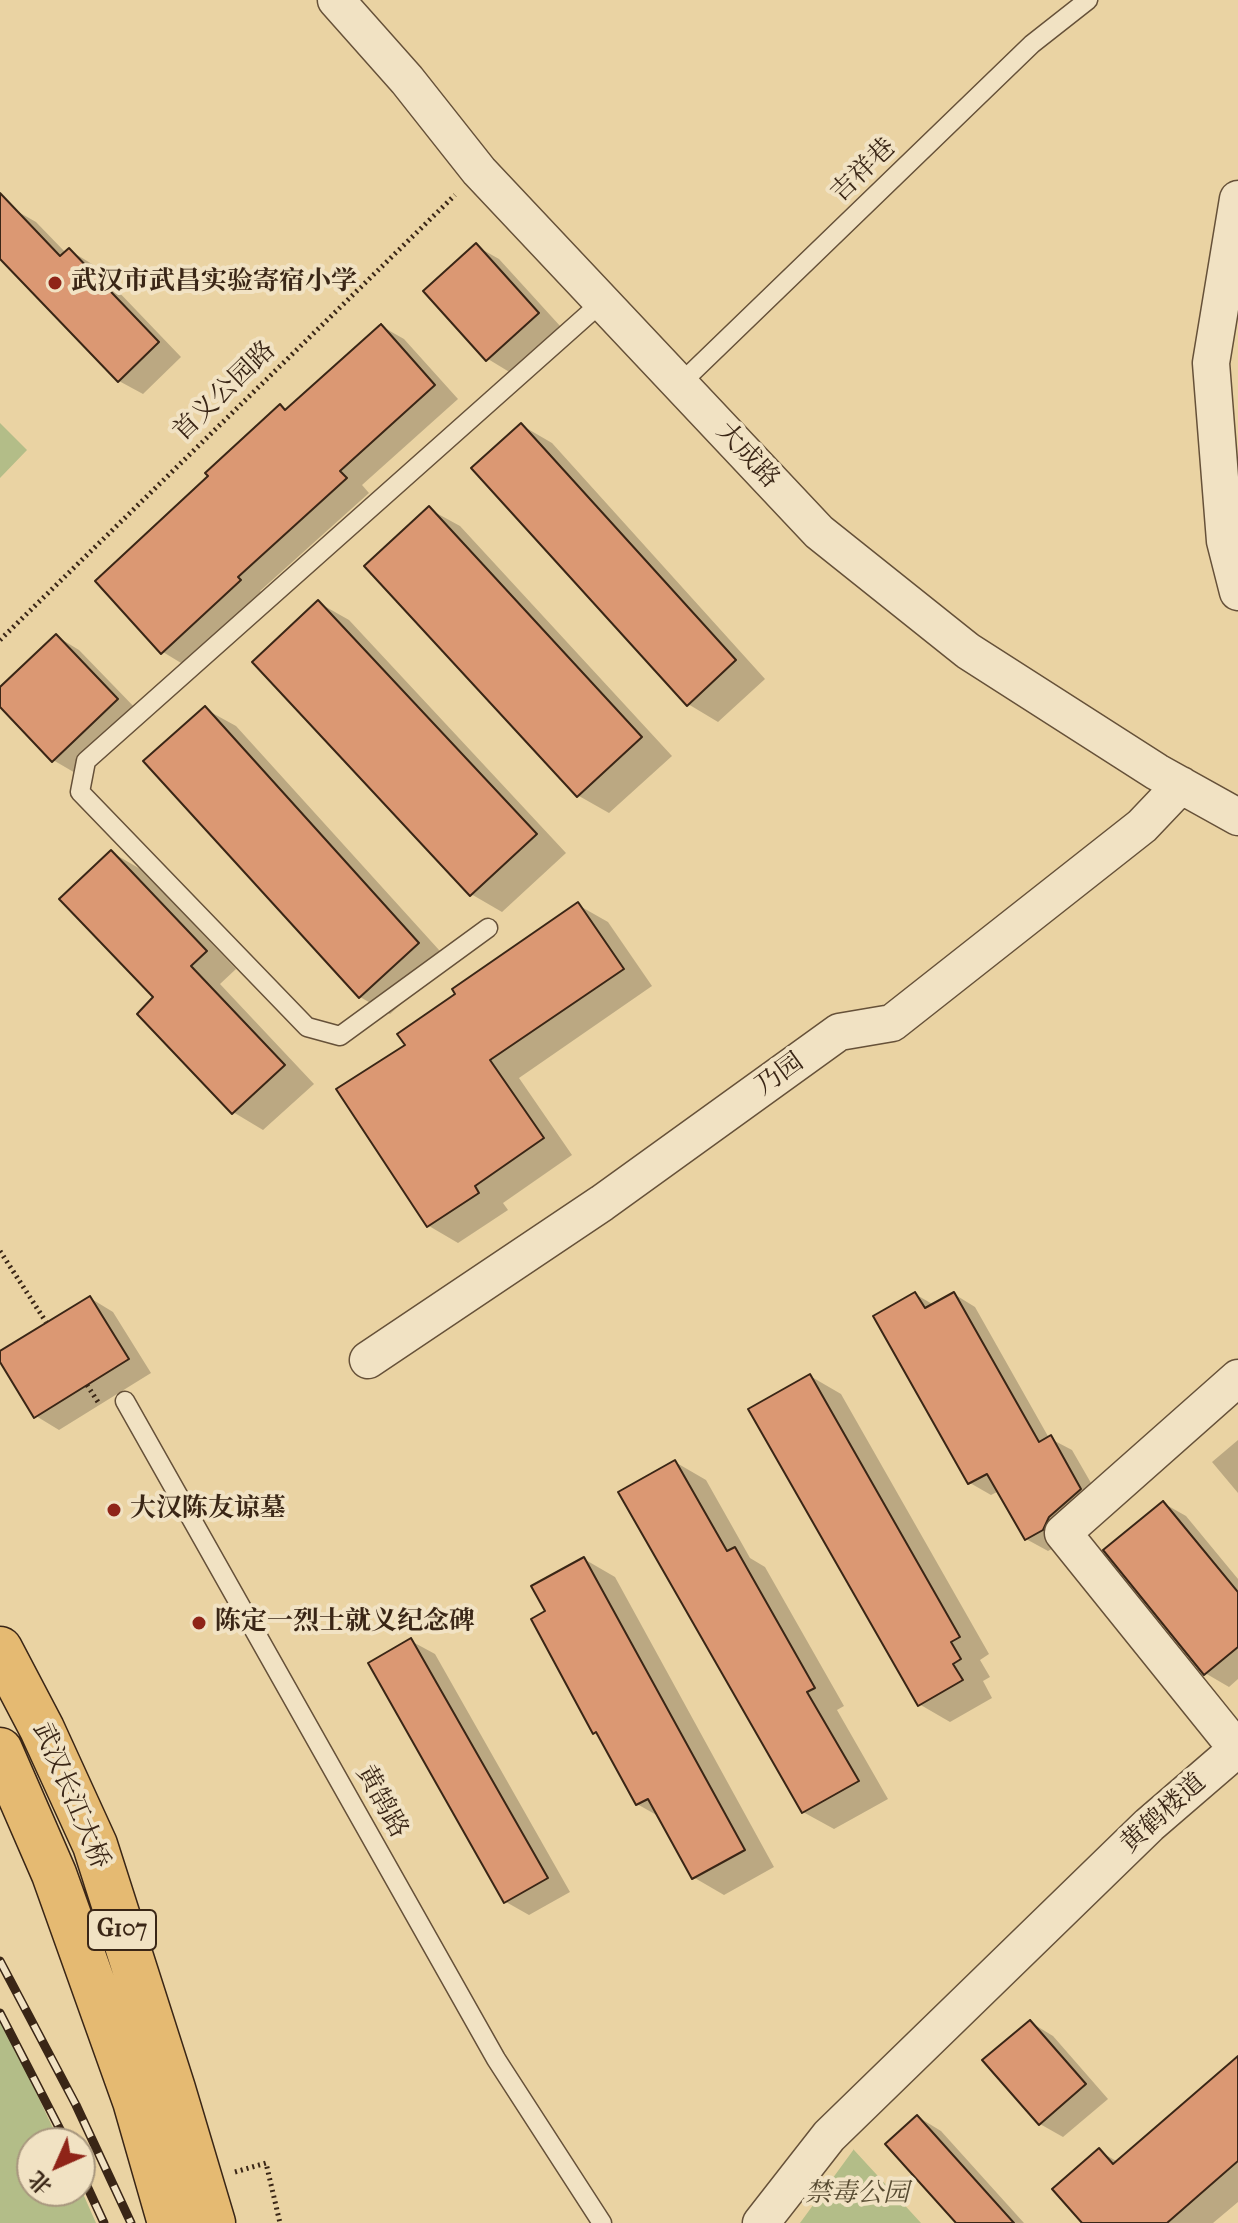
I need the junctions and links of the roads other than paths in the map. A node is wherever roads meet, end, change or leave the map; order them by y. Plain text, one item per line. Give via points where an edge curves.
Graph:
1 (336, 0) edge
2 (1088, 0) edge
3 (1238, 199) edge
4 (602, 302) junction
5 (680, 384) junction
6 (1228, 460) edge
7 (1238, 592) edge
8 (1181, 785) junction
9 (1238, 817) edge
10 (488, 928) dead end
11 (368, 1360) dead end
12 (1238, 1378) edge
13 (125, 1401) dead end
14 (0, 1649) edge
15 (0, 1750) edge
16 (170, 2223) edge
17 (213, 2223) edge
18 (602, 2223) edge
19 (761, 2223) edge

1 - 4 street, 大成路 via 479,171
2 - 5 lane, 吉祥巷 via 1032,44
3 - 6 street via 1211,363
4 - 5 street, 大成路
4 - 10 lane via 86,761 80,792 307,1027 340,1036
5 - 8 street, 大成路 via 819,532 955,642
6 - 7 street via 1225,541
8 - 9 street, 大成路
8 - 11 street, 乃园 via 1142,826 892,1023 839,1032 602,1203
12 - 19 street, 黄鹤楼道 via 1063,1533 1237,1749 1149,1825 829,2136
13 - 18 lane, 黄鹄路 via 496,2059
14 - 17 highway, 武汉长江大桥 / G107 via 95,1845
15 - 16 highway, 武汉长江大桥 / G107 via 54,1874 135,2101

